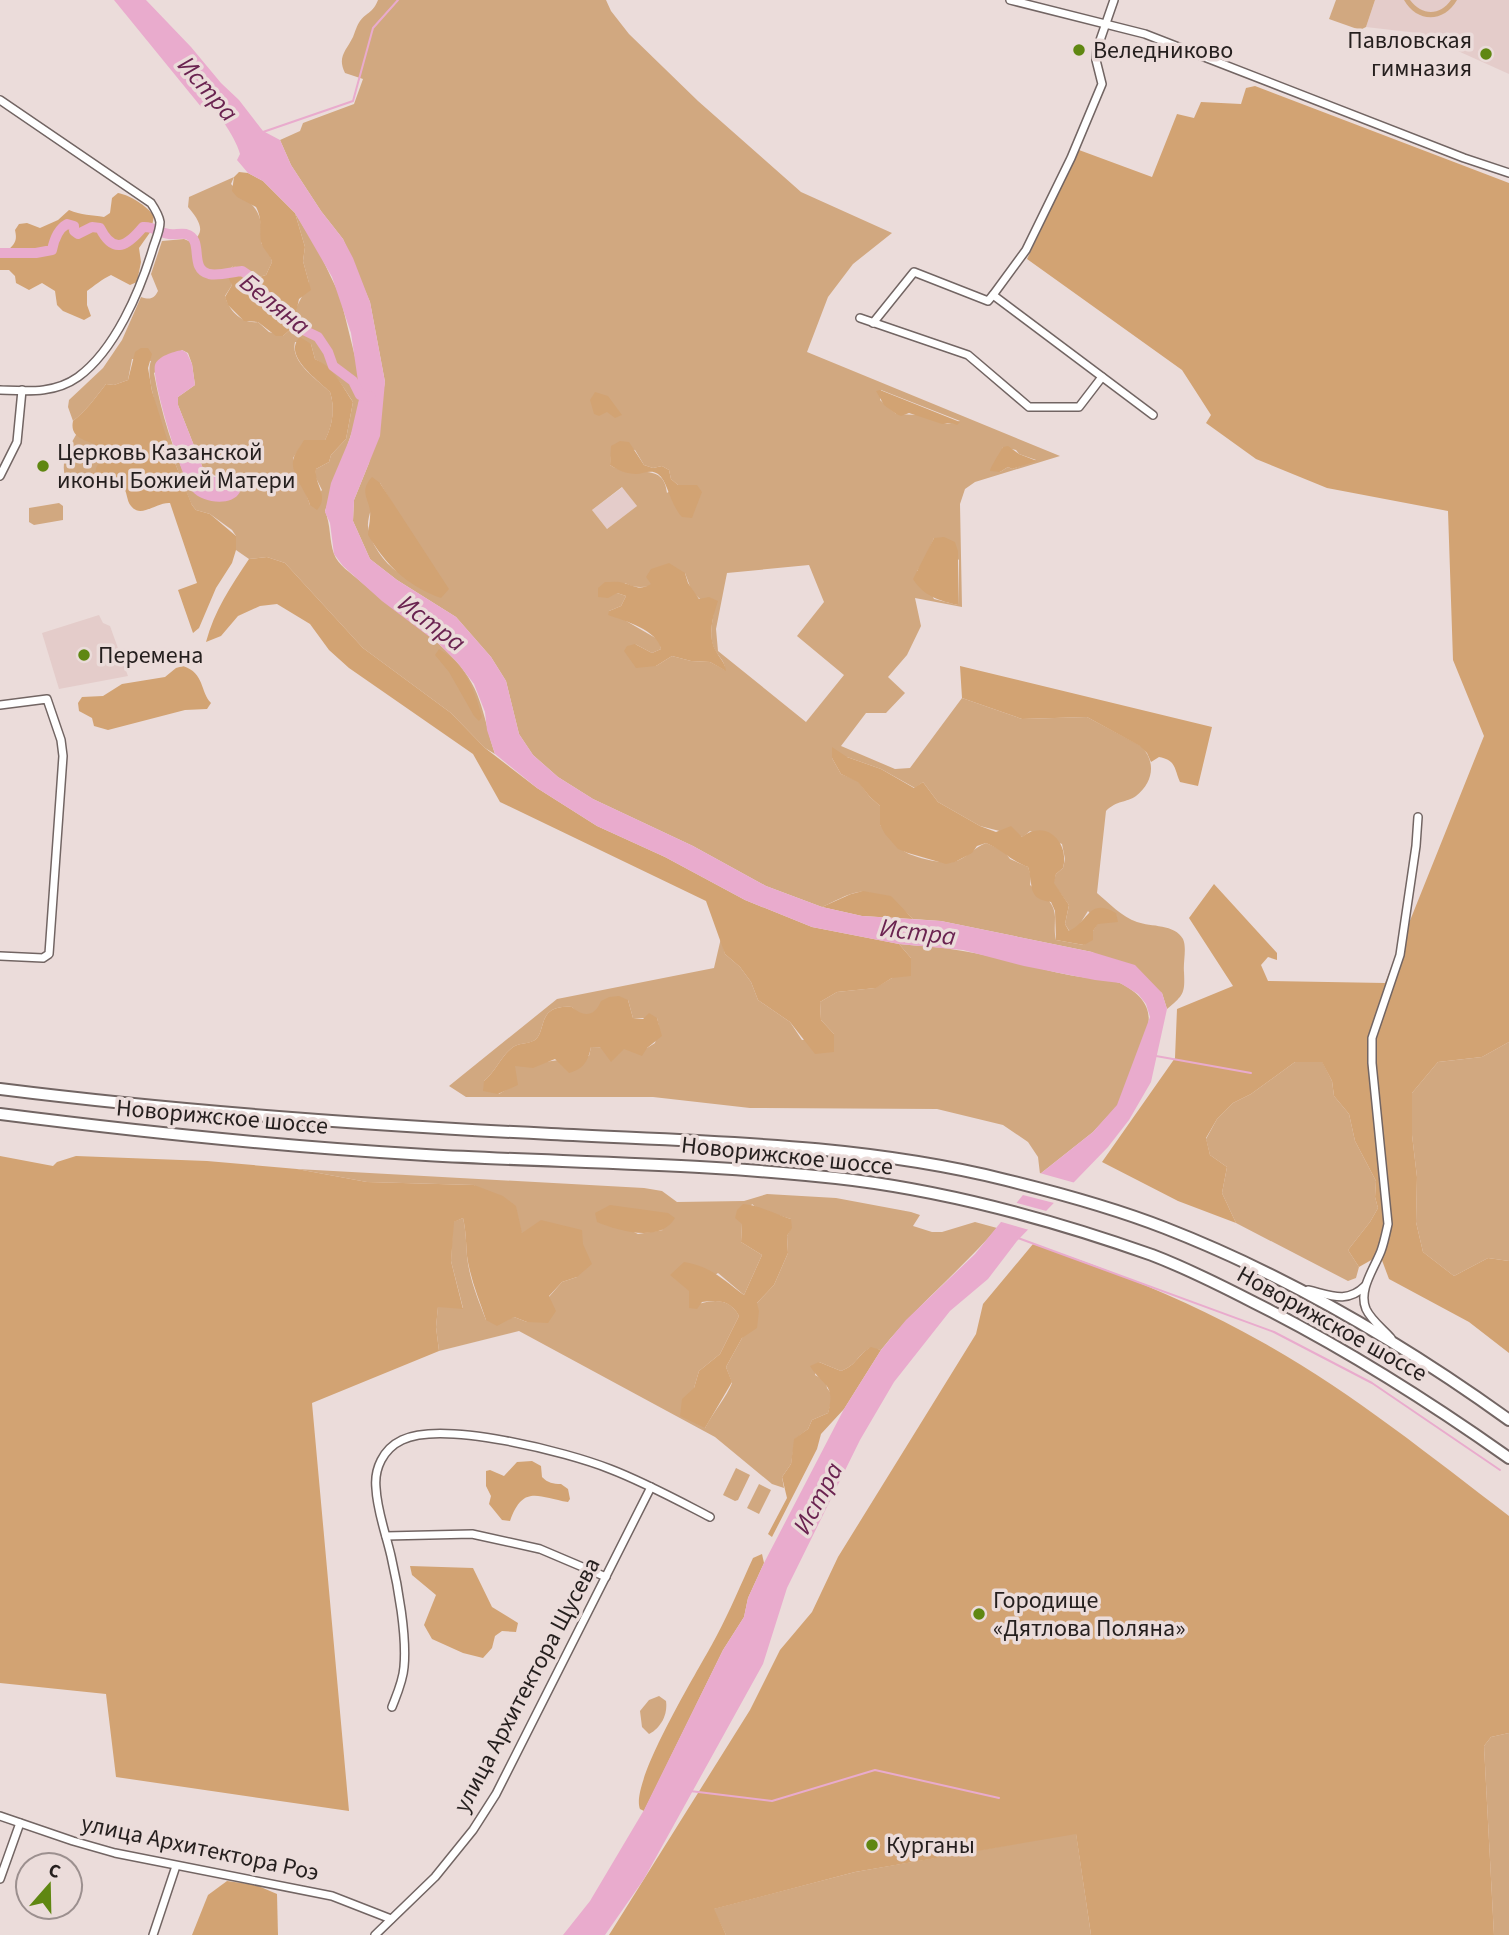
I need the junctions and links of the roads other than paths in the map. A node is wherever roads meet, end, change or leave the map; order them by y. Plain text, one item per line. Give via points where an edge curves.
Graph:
1 (1010, 0) edge
2 (1114, 0) edge
3 (1106, 24) junction
4 (0, 100) edge
5 (1509, 173) edge
6 (993, 295) junction
7 (860, 318) dead end
8 (873, 323) junction
9 (1102, 377) junction
10 (0, 390) edge
11 (22, 390) junction
12 (1153, 415) dead end
13 (0, 476) edge
14 (0, 705) edge
15 (1418, 817) dead end
16 (0, 956) edge
17 (0, 1089) edge
18 (0, 1114) edge
19 (1366, 1286) junction
20 (1293, 1287) junction
21 (1395, 1343) junction
22 (1509, 1420) edge
23 (1509, 1458) edge
24 (651, 1487) junction
25 (710, 1517) dead end
26 (386, 1536) junction
27 (606, 1577) junction
28 (392, 1707) dead end
29 (0, 1816) edge
30 (20, 1823) junction
31 (176, 1866) junction
32 (0, 1879) edge
33 (391, 1919) junction
34 (153, 1935) edge
35 (375, 1935) edge

1 - 3 street
2 - 3 street
3 - 5 street via 1145,34
3 - 6 street via 1096,60 1102,84 1092,108 1026,250
4 - 11 street via 151,203 160,223 141,285 92,365 59,387
6 - 8 street via 988,301 914,272
6 - 9 street
7 - 8 street
8 - 9 street via 968,355 1029,407 1079,407
9 - 12 street
10 - 11 street
11 - 13 street via 17,442
14 - 16 street via 47,699 63,756 49,954 43,958
15 - 19 street via 1399,955 1372,1038 1388,1224
17 - 20 highway, Новорижское шоссе via 365,1125 807,1147 911,1160 1004,1180 1163,1227
18 - 23 highway, Новорижское шоссе via 332,1149 725,1169 850,1180 949,1197 1154,1256 1226,1288 1379,1370
19 - 20 street via 1344,1297
19 - 21 street via 1365,1306
20 - 21 highway, Новорижское шоссе
21 - 22 highway, Новорижское шоссе
24 - 25 street
24 - 26 street via 547,1448 467,1436 416,1435 385,1453 377,1474
24 - 27 street, улица Архитектора Щусева
26 - 27 street via 472,1534 540,1549
26 - 28 street via 404,1644 400,1688
27 - 33 street, улица Архитектора Щусева via 490,1803 460,1848
29 - 30 street, улица Архитектора Роэ
30 - 31 street, улица Архитектора Роэ
30 - 32 street
31 - 33 street, улица Архитектора Роэ via 305,1889
31 - 34 street
33 - 35 street, улица Архитектора Щусева

